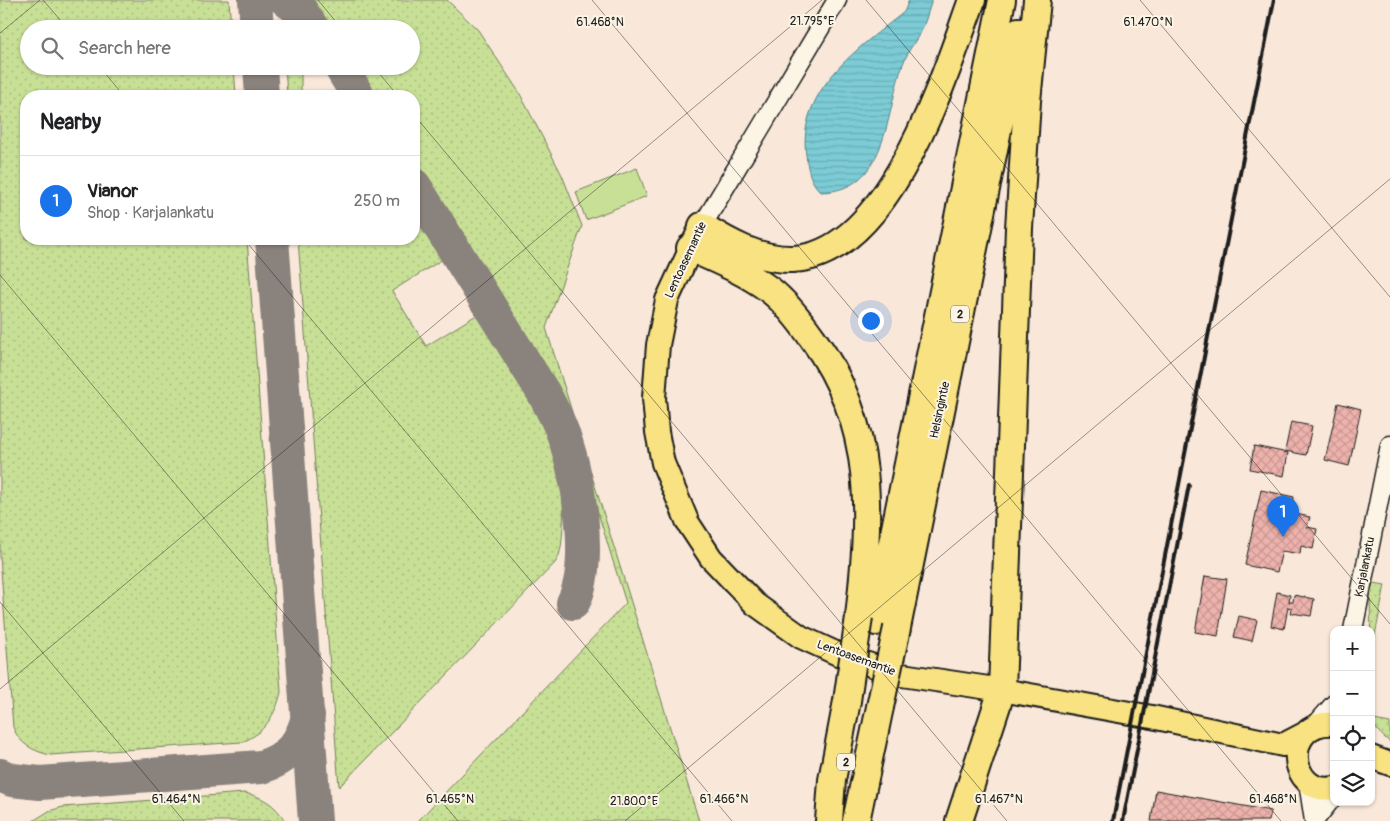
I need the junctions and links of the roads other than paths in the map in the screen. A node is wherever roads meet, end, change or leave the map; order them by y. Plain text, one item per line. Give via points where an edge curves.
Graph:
1 (837, 0) edge
2 (972, 0) edge
3 (1002, 0) edge
4 (1025, 0) edge
5 (1037, 0) edge
6 (696, 237) junction
7 (1390, 445) edge
8 (877, 622) junction
9 (1354, 626) edge
10 (1002, 690) junction
11 (861, 704) junction
12 (1330, 710) edge
13 (1317, 728) edge
14 (1282, 745) junction
15 (1375, 758) edge
16 (1390, 764) edge
17 (1390, 768) edge
18 (1375, 770) edge
19 (1303, 775) junction
20 (1330, 788) edge
21 (1330, 801) edge
22 (829, 821) edge
23 (834, 821) edge
24 (856, 821) edge
25 (958, 821) edge
26 (1314, 821) edge

1 - 6 street, Lentoasemantie
2 - 6 highway via 920,135 879,203 848,236 812,255 794,259 753,253 727,242
3 - 8 highway, Helsingintie / 2
4 - 8 highway, Helsingintie / 2
5 - 10 highway via 1019,228
6 - 8 highway via 771,291 800,321 840,384 860,439
6 - 10 main road, Lentoasemantie via 668,300 658,345 654,398 658,439 674,493 688,523 711,558 733,584 777,621 840,655 902,675
7 - 9 street, Karjalankatu
8 - 11 highway, Helsingintie / 2, bridge
8 - 11 highway, bridge
10 - 14 main road, Lentoasemantie
10 - 25 highway
11 - 22 highway via 832,780
11 - 23 highway, Helsingintie / 2
11 - 24 highway, Helsingintie / 2
12 - 13 street
13 - 14 main road
13 - 19 main road via 1296,750
14 - 19 main road
15 - 16 main road
17 - 18 main road
19 - 20 main road via 1319,787
19 - 26 street
21 - 26 street

